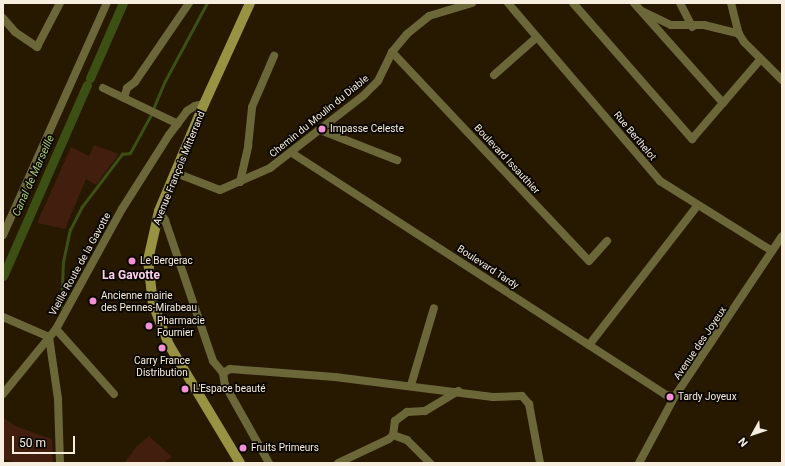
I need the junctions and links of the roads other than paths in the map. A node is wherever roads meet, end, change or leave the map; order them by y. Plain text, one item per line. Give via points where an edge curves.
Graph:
1 (60, 3) edge
2 (107, 3) edge
3 (189, 3) edge
4 (250, 3) edge
5 (472, 3) edge
6 (508, 3) edge
7 (573, 3) edge
8 (680, 3) edge
9 (731, 3) edge
10 (636, 6) edge
11 (3, 18) edge
12 (692, 27) junction
13 (739, 34) junction
14 (537, 37) junction
15 (392, 52) junction
16 (274, 56) dead end
17 (760, 60) junction
18 (494, 75) dead end
19 (782, 80) edge
20 (103, 88) dead end
21 (124, 98) junction
22 (723, 103) junction
23 (204, 104) junction
24 (178, 124) junction
25 (320, 130) junction
26 (292, 153) junction
27 (397, 160) dead end
28 (176, 173) junction
29 (240, 182) junction
30 (698, 205) junction
31 (159, 212) junction
32 (3, 235) edge
33 (782, 236) edge
34 (607, 241) dead end
35 (772, 251) junction
36 (434, 308) dead end
37 (3, 317) edge
38 (56, 329) junction
39 (49, 337) junction
40 (589, 345) junction
41 (223, 373) junction
42 (411, 385) junction
43 (459, 391) junction
44 (3, 394) edge
45 (114, 394) dead end
46 (675, 396) junction
47 (394, 435) junction
48 (60, 463) edge
49 (240, 463) edge
50 (269, 463) edge
51 (338, 463) edge
52 (430, 463) edge
53 (540, 463) edge
54 (639, 463) edge

1 - 11 street via 37,47 15,32
2 - 32 street
3 - 21 street via 135,82 127,88
4 - 23 main road, Avenue François Mitterrand
5 - 15 street, Chemin du Moulin du Diable via 429,16 407,34
6 - 14 street, Rue Berthelot
7 - 22 street via 692,139
8 - 12 street
9 - 13 street
10 - 12 street via 671,25
10 - 22 street
12 - 13 street via 704,25
13 - 17 street
14 - 18 street
14 - 30 street, Rue Berthelot via 660,181
15 - 25 street, Chemin du Moulin du Diable via 378,82
15 - 34 street, Boulevard Issauthier via 588,261
16 - 29 street via 252,107 248,146
17 - 19 street
17 - 22 street
20 - 21 street
21 - 24 street
23 - 24 street, Vieille Route de la Gavotte via 195,106 187,112
23 - 28 main road, Avenue François Mitterrand
24 - 38 street, Vieille Route de la Gavotte via 122,209
25 - 26 street, Chemin du Moulin du Diable
25 - 27 street
26 - 29 street, Chemin du Moulin du Diable via 270,168
26 - 40 street, Boulevard Tardy
28 - 29 street, Chemin du Moulin du Diable via 220,190
28 - 31 main road, Avenue François Mitterrand
30 - 35 street, Rue Berthelot
30 - 40 street
31 - 41 street via 165,220 213,361
31 - 49 main road, Avenue François Mitterrand via 148,260 153,304 169,345
33 - 35 street, Avenue des Joyeux
35 - 46 street, Avenue des Joyeux
36 - 42 street
37 - 39 street
38 - 39 street, Vieille Route de la Gavotte
38 - 45 street
39 - 44 street, Vieille Route de la Gavotte
39 - 48 street via 58,399
40 - 46 street, Boulevard Tardy via 666,395
41 - 42 street via 227,370 242,370
41 - 50 street via 225,385
42 - 43 street
43 - 47 street via 425,411 407,412 395,421
43 - 53 street via 493,397 522,396 527,400
46 - 54 street, Avenue des Joyeux
47 - 51 street
47 - 52 street via 407,440

